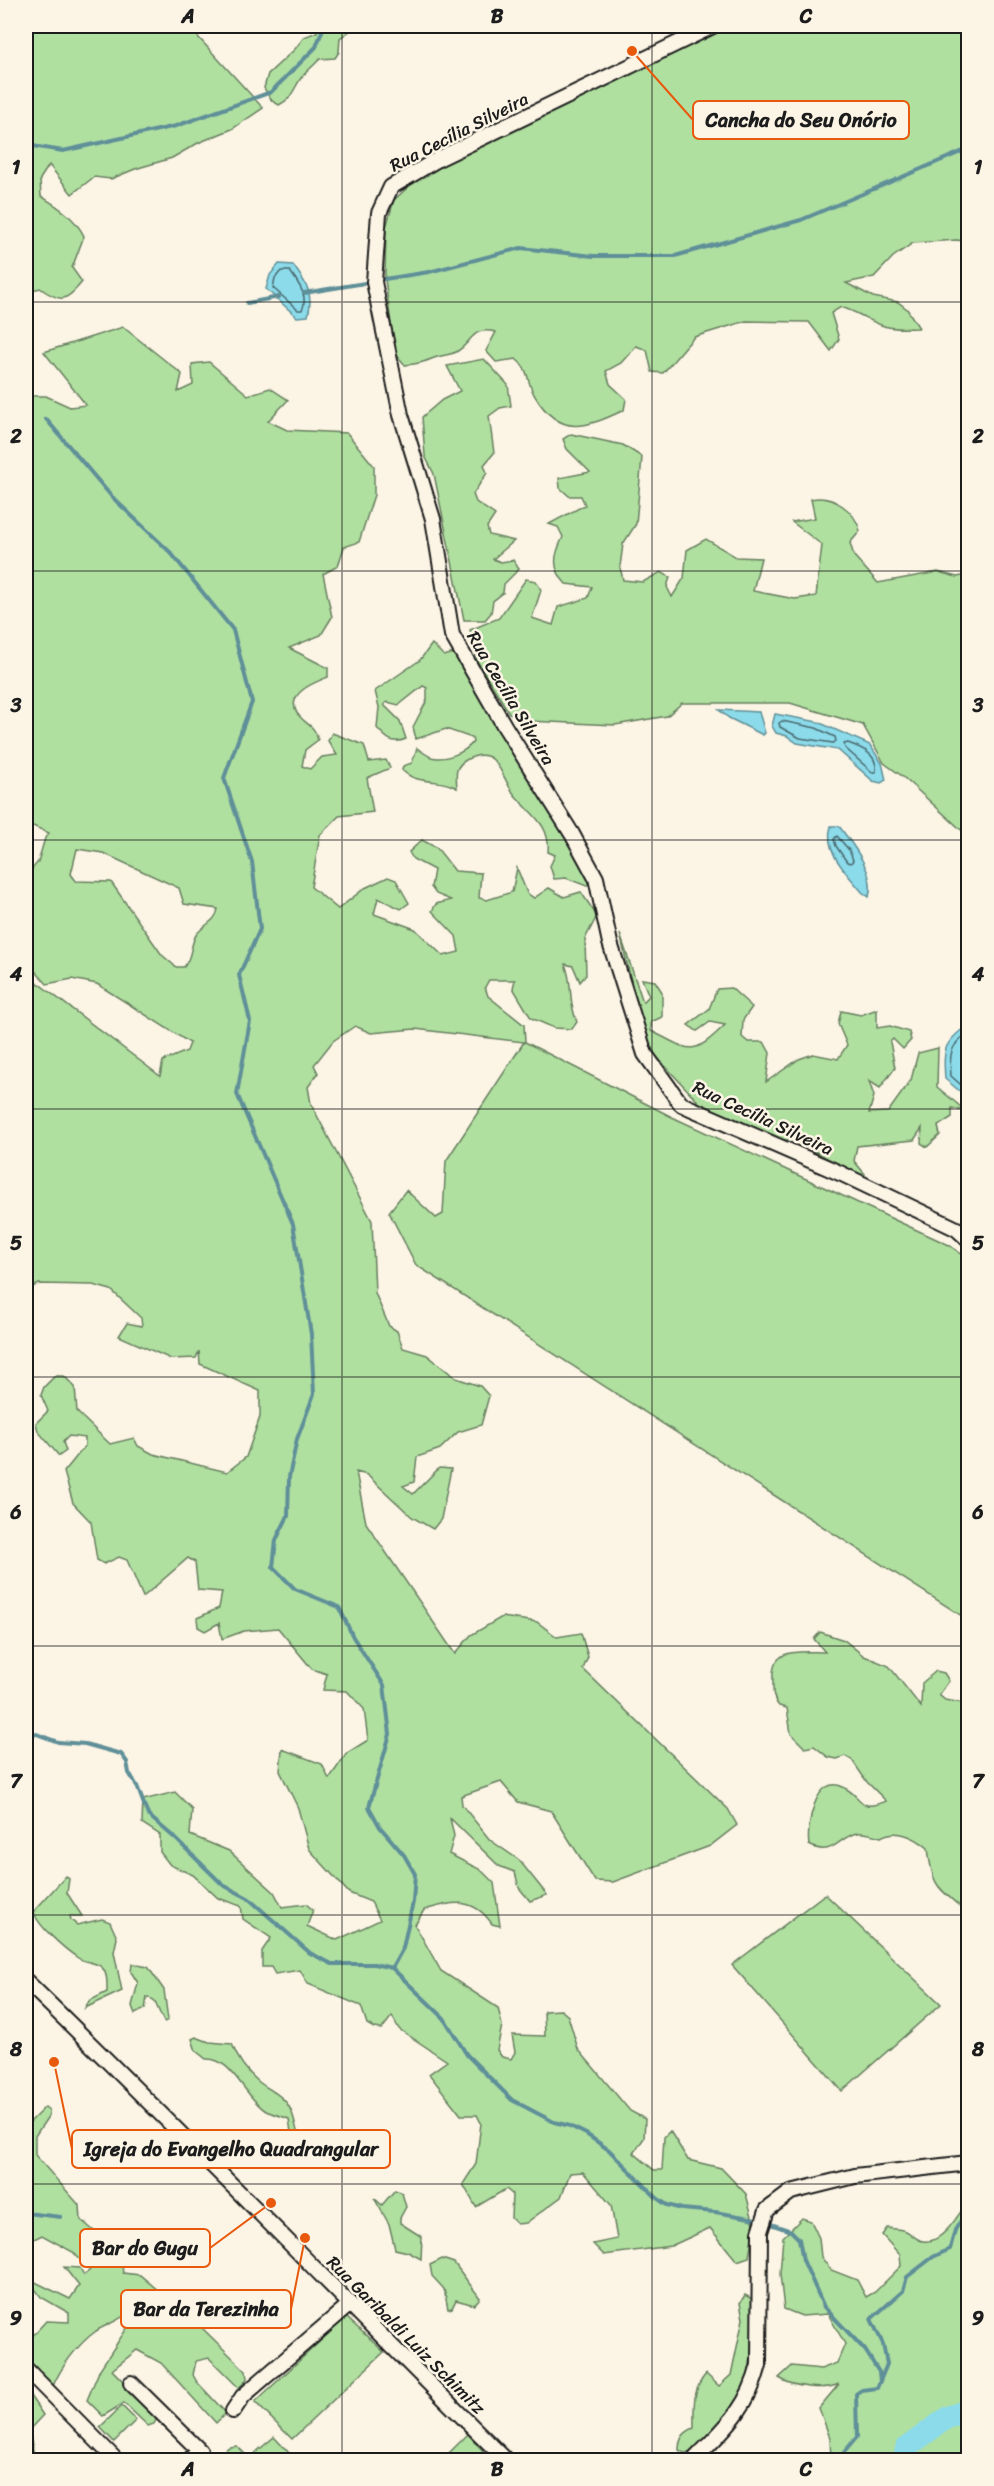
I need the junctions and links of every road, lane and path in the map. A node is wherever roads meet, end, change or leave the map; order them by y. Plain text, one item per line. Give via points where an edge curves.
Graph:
1 (713, 26) edge
2 (969, 1239) edge
3 (26, 1981) edge
4 (969, 2163) edge
5 (349, 2305) junction
6 (26, 2369) edge
7 (131, 2383) dead end
8 (233, 2411) dead end
9 (116, 2460) edge
10 (189, 2460) edge
11 (506, 2460) edge
12 (694, 2460) edge

1 - 2 street, Rua Cecília Silveira via 438,159 391,188 379,213 374,282 401,415 433,519 452,635 596,878 610,943 645,1054 681,1104 842,1174 957,1229
3 - 5 street, Rua Garibaldi Luiz Schimitz via 197,2147
4 - 12 street via 855,2176 791,2192 766,2210 760,2232 759,2365 754,2386 733,2420
5 - 8 street via 243,2396
5 - 11 street, Rua Garibaldi Luiz Schimitz
6 - 9 street
7 - 10 street via 200,2451

